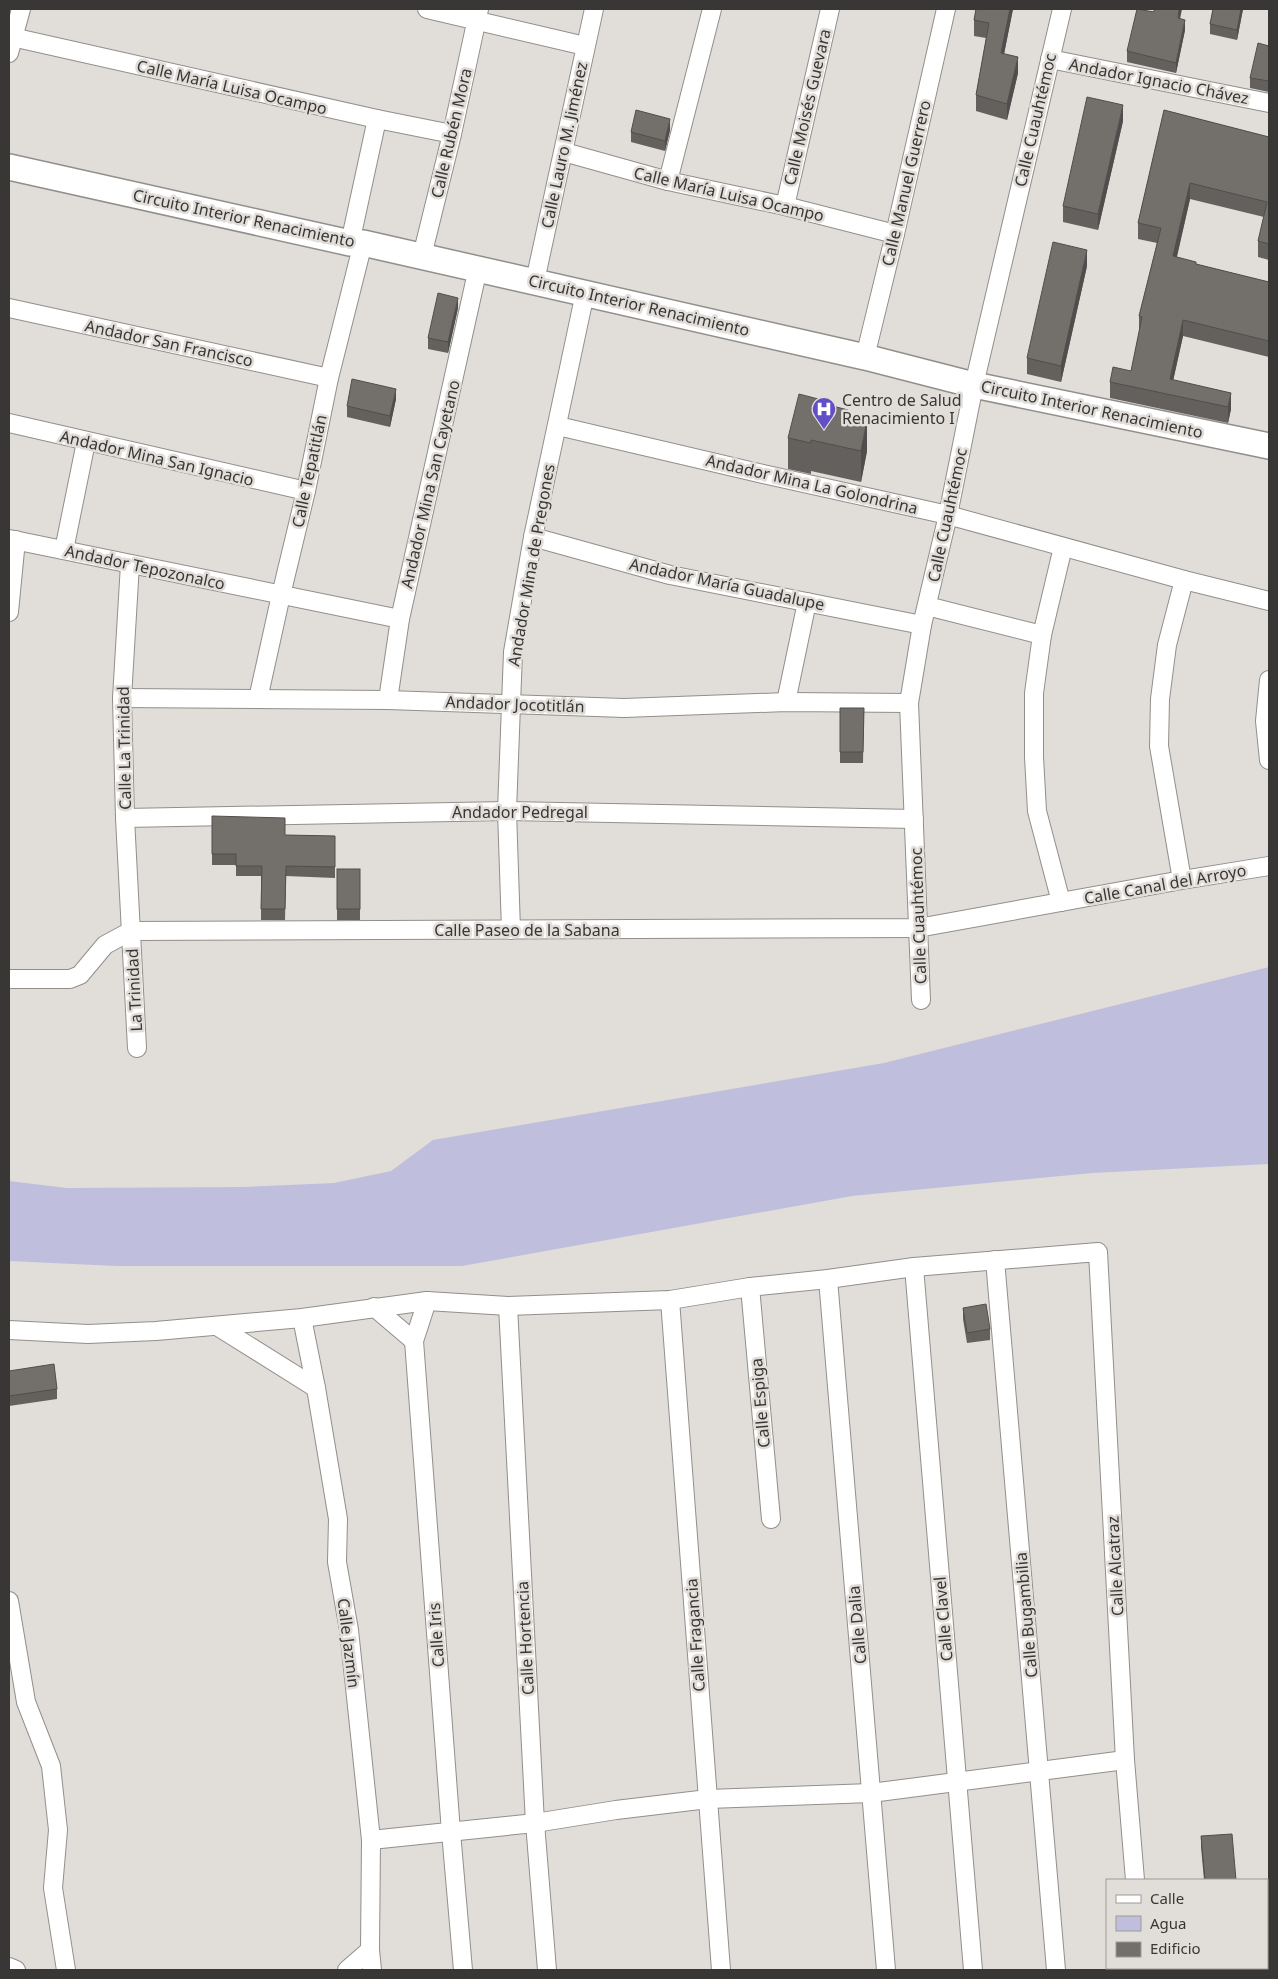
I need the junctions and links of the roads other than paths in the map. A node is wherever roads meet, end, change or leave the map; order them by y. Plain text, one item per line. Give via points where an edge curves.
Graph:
1 (21, 9) edge
2 (427, 9) edge
3 (594, 9) edge
4 (712, 9) edge
5 (830, 9) edge
6 (946, 9) edge
7 (1062, 9) edge
8 (478, 14) edge
9 (10, 45) edge
10 (585, 46) junction
11 (1050, 58) junction
12 (1269, 103) edge
13 (377, 119) junction
14 (452, 134) junction
15 (564, 152) junction
16 (9, 167) edge
17 (668, 181) junction
18 (785, 206) junction
19 (895, 234) junction
20 (357, 243) junction
21 (422, 256) junction
22 (478, 268) junction
23 (535, 281) junction
24 (585, 293) junction
25 (9, 308) edge
26 (865, 357) junction
27 (329, 378) junction
28 (974, 385) junction
29 (9, 423) edge
30 (558, 426) junction
31 (86, 442) junction
32 (1269, 446) edge
33 (306, 491) junction
34 (948, 515) junction
35 (533, 537) junction
36 (13, 540) edge
37 (1063, 547) junction
38 (64, 550) junction
39 (130, 564) junction
40 (1184, 580) junction
41 (281, 595) junction
42 (1269, 601) edge
43 (808, 602) junction
44 (927, 606) junction
45 (9, 612) edge
46 (400, 619) junction
47 (922, 625) junction
48 (1042, 635) junction
49 (1269, 680) edge
50 (122, 698) junction
51 (258, 699) junction
52 (388, 700) junction
53 (786, 702) junction
54 (510, 703) junction
55 (909, 703) junction
56 (1269, 760) edge
57 (506, 811) junction
58 (125, 818) junction
59 (914, 819) junction
60 (1269, 866) edge
61 (1182, 880) junction
62 (1061, 902) junction
63 (918, 928) junction
64 (511, 930) junction
65 (131, 932) junction
66 (9, 979) edge
67 (921, 1000) dead end
68 (137, 1048) dead end
69 (995, 1260) junction
70 (914, 1267) junction
71 (828, 1279) junction
72 (750, 1287) junction
73 (670, 1300) junction
74 (428, 1301) junction
75 (508, 1306) junction
76 (374, 1307) junction
77 (302, 1318) junction
78 (217, 1326) junction
79 (9, 1330) edge
80 (414, 1341) junction
81 (316, 1388) junction
82 (771, 1519) dead end
83 (9, 1601) edge
84 (1125, 1760) junction
85 (1039, 1770) junction
86 (956, 1781) junction
87 (870, 1793) junction
88 (708, 1799) junction
89 (535, 1823) junction
90 (450, 1832) junction
91 (371, 1840) junction
92 (1135, 1879) edge
93 (370, 1950) junction
94 (9, 1967) edge
95 (16, 1970) edge
96 (66, 1970) edge
97 (347, 1970) edge
98 (372, 1970) edge
99 (463, 1970) edge
100 (547, 1970) edge
101 (721, 1970) edge
102 (886, 1970) edge
103 (973, 1970) edge
104 (1056, 1970) edge

1 - 9 street
2 - 8 street
3 - 10 street, Calle Lauro M. Jiménez
4 - 17 street
5 - 18 street, Calle Moisés Guevara
6 - 19 street, Calle Manuel Guerrero
7 - 11 street, Calle Cuauhtémoc
8 - 10 street
8 - 14 street, Calle Rubén Mora
9 - 13 street, Calle María Luisa Ocampo
10 - 15 street, Calle Lauro M. Jiménez
11 - 12 street, Andador Ignacio Chávez
11 - 28 street, Calle Cuauhtémoc
13 - 14 street, Calle María Luisa Ocampo
13 - 20 street, Calle Tepatitlán
14 - 21 street, Calle Rubén Mora
15 - 17 street, Calle María Luisa Ocampo
15 - 23 street, Calle Lauro M. Jiménez
16 - 20 main road, Circuito Interior Renacimiento
17 - 18 street, Calle María Luisa Ocampo
18 - 19 street, Calle María Luisa Ocampo
19 - 26 street, Calle Manuel Guerrero
20 - 21 main road, Circuito Interior Renacimiento
20 - 27 street, Calle Tepatitlán
21 - 22 main road, Circuito Interior Renacimiento
22 - 23 main road, Circuito Interior Renacimiento
22 - 46 street, Andador Mina San Cayetano
23 - 24 main road, Circuito Interior Renacimiento
24 - 26 main road, Circuito Interior Renacimiento
24 - 30 street, Andador Mina de Pregones
25 - 27 street, Andador San Francisco
26 - 28 main road, Circuito Interior Renacimiento
27 - 33 street, Calle Tepatitlán
28 - 32 main road, Circuito Interior Renacimiento
28 - 34 street, Calle Cuauhtémoc
29 - 31 street, Andador Mina San Ignacio
30 - 34 street, Andador Mina La Golondrina
30 - 35 street, Andador Mina de Pregones
31 - 33 street, Andador Mina San Ignacio
31 - 38 street
33 - 41 street, Calle Tepatitlán
34 - 37 street, Andador Mina La Golondrina
34 - 44 street, Calle Cuauhtémoc
35 - 43 street, Andador María Guadalupe via 670,575
35 - 54 street, Andador Mina de Pregones via 513,652
36 - 38 street, Andador Tepozonalco
36 - 45 street
37 - 40 street, Andador Mina La Golondrina
37 - 48 street
38 - 39 street, Andador Tepozonalco
39 - 41 street, Andador Tepozonalco
39 - 50 street, Calle La Trinidad
40 - 42 street, Andador Mina La Golondrina
40 - 61 street via 1167,645 1160,699 1159,746
41 - 46 street, Andador Tepozonalco
41 - 51 street, Calle Tepatitlán
43 - 47 street, Andador María Guadalupe
43 - 53 street
44 - 47 street, Calle Cuauhtémoc
44 - 48 street
46 - 52 street, Andador Mina San Cayetano
47 - 55 street, Calle Cuauhtémoc
48 - 62 street via 1034,693 1037,811
49 - 56 street via 1266,721
50 - 51 street, Andador Jocotitlán
50 - 58 street, Calle La Trinidad
51 - 52 street, Andador Jocotitlán
52 - 54 street, Andador Jocotitlán
53 - 54 street, Andador Jocotitlán via 624,708
53 - 55 street, Andador Jocotitlán
54 - 57 street, Andador Mina de Pregones
55 - 59 street, Calle Cuauhtémoc
57 - 58 street, Andador Pedregal
57 - 59 street, Andador Pedregal
57 - 64 street, Andador Mina de Pregones
58 - 65 street, Calle La Trinidad
59 - 63 street, Calle Cuauhtémoc
60 - 61 street, Calle Canal del Arroyo
61 - 62 street, Calle Canal del Arroyo
62 - 63 street, Calle Paseo de la Sabana
63 - 64 street, Calle Paseo de la Sabana
63 - 67 street, Calle Cuauhtémoc
64 - 65 street, Calle Paseo de la Sabana
65 - 66 street, Calle Paseo de la Sabana via 105,945 80,975 70,979
65 - 68 street, La Trinidad
69 - 70 street
69 - 84 street, Calle Alcatraz via 1098,1252
69 - 85 street, Calle Bugambilia
70 - 71 street
70 - 86 street, Calle Clavel
71 - 72 street
71 - 87 street, Calle Dalia
72 - 73 street
72 - 82 street, Calle Espiga
73 - 75 street
73 - 88 street, Calle Fragancia
74 - 75 street
74 - 76 street
74 - 80 street, Calle Iris
75 - 89 street, Calle Hortencia
76 - 77 street
76 - 80 street
77 - 78 street
77 - 81 street, Calle Jazmín
78 - 79 street via 88,1334
78 - 81 street
80 - 90 street, Calle Iris
81 - 91 street, Calle Jazmín via 338,1519 337,1562 349,1630
83 - 96 street via 26,1702 52,1766 58,1830 53,1888
84 - 85 street
84 - 92 street, Calle Alcatraz
85 - 86 street
85 - 104 street, Calle Bugambilia
86 - 87 street
86 - 103 street, Calle Clavel
87 - 88 street
87 - 102 street, Calle Dalia
88 - 89 street
88 - 101 street, Calle Fragancia
89 - 90 street
89 - 100 street, Calle Hortencia
90 - 91 street
90 - 99 street, Calle Iris
91 - 93 street, Calle Jazmín
93 - 97 street
93 - 98 street, Calle Jazmín
94 - 95 street

